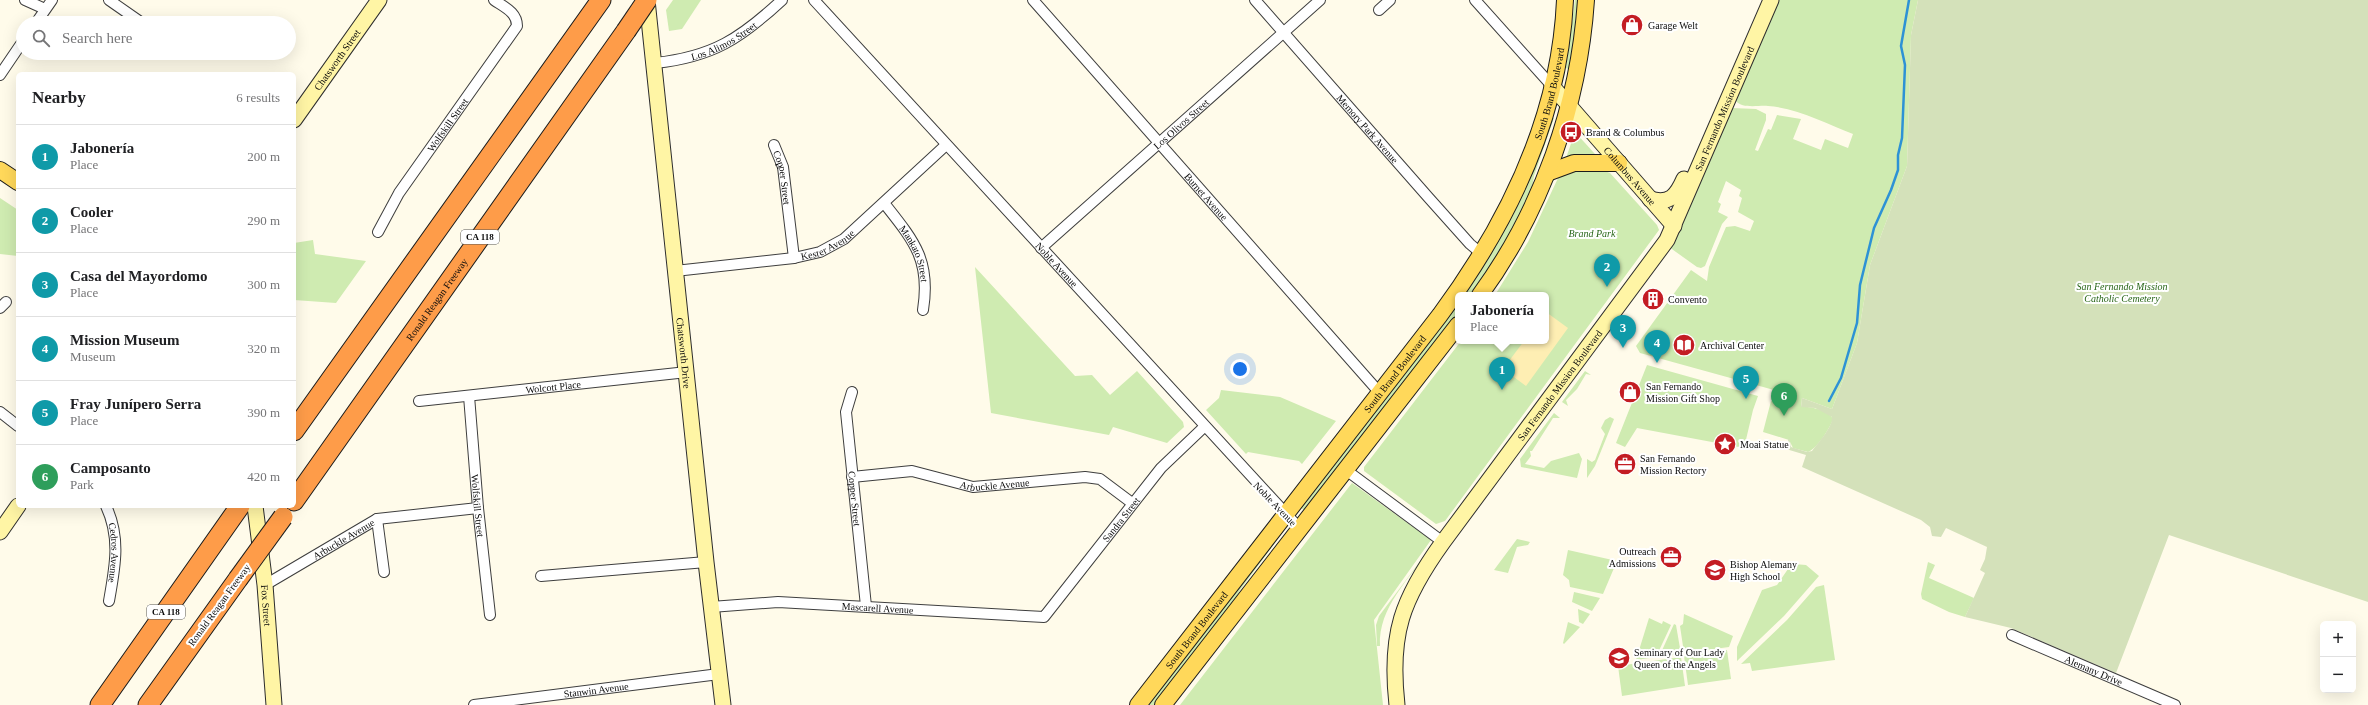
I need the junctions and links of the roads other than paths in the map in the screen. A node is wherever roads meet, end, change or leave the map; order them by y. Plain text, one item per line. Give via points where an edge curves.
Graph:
1 (25, 0) edge
2 (52, 0) edge
3 (109, 0) edge
4 (379, 0) edge
5 (494, 0) edge
6 (601, 0) edge
7 (647, 0) edge
8 (782, 0) edge
9 (814, 0) edge
10 (1033, 0) edge
11 (1255, 0) edge
12 (1320, 0) edge
13 (1390, 0) edge
14 (1475, 0) edge
15 (1565, 0) edge
16 (1586, 0) edge
17 (1771, 0) edge
18 (45, 9) junction
19 (1379, 10) dead end
20 (40, 16) edge
21 (132, 16) edge
22 (1283, 32) junction
23 (16, 51) edge
24 (655, 63) junction
25 (0, 75) edge
26 (1552, 86) junction
27 (1568, 104) junction
28 (296, 117) edge
29 (1711, 138) junction
30 (1159, 143) junction
31 (774, 145) dead end
32 (946, 145) junction
33 (1619, 163) junction
34 (0, 170) edge
35 (1546, 173) junction
36 (16, 181) edge
37 (1650, 199) junction
38 (884, 203) junction
39 (1674, 226) junction
40 (378, 232) dead end
41 (1041, 248) junction
42 (1482, 254) junction
43 (794, 258) junction
44 (675, 271) junction
45 (1456, 292) edge
46 (1482, 292) edge
47 (1455, 294) edge
48 (923, 310) dead end
49 (1455, 329) edge
50 (686, 372) junction
51 (852, 392) dead end
52 (1379, 392) junction
53 (469, 396) junction
54 (419, 401) dead end
55 (0, 412) edge
56 (16, 424) edge
57 (1204, 427) junction
58 (296, 428) edge
59 (1346, 470) junction
60 (852, 477) junction
61 (296, 497) edge
62 (1132, 503) junction
63 (17, 508) edge
64 (107, 508) edge
65 (255, 508) edge
66 (478, 508) junction
67 (286, 511) edge
68 (236, 512) edge
69 (1284, 515) junction
70 (377, 520) junction
71 (1300, 529) junction
72 (0, 532) edge
73 (1443, 542) junction
74 (706, 562) junction
75 (384, 572) dead end
76 (541, 576) dead end
77 (264, 585) junction
78 (109, 601) dead end
79 (866, 606) junction
80 (711, 607) junction
81 (490, 615) dead end
82 (1044, 616) joint
83 (2012, 635) dead end
84 (719, 674) junction
85 (100, 705) edge
86 (148, 705) edge
87 (274, 705) edge
88 (474, 705) edge
89 (723, 705) edge
90 (1138, 705) edge
91 (1163, 705) edge
92 (1397, 705) edge
93 (2175, 705) edge

1 - 18 street
2 - 18 street
3 - 21 street
4 - 28 main road, Chatsworth Street
5 - 40 street, Wolfskill Street via 513,14 517,19 517,26 399,193
6 - 58 highway
7 - 24 main road, Chatsworth Drive
7 - 61 highway, Ronald Reagan Freeway / CA 118, bridge
8 - 24 street, Los Alimos Street via 751,28 728,42 705,53
9 - 32 street, Noble Avenue
10 - 30 street, Burnet Avenue
11 - 22 street, Memory Park Avenue
12 - 22 street, Los Olivos Street
13 - 19 street
14 - 26 street, Columbus Avenue
15 - 26 main road, South Brand Boulevard
16 - 27 main road, South Brand Boulevard via 1579,62
17 - 29 main road, San Fernando Mission Boulevard
18 - 20 street
22 - 30 street, Los Olivos Street
22 - 42 street, Memory Park Avenue via 1470,244
23 - 25 street
24 - 44 main road, Chatsworth Drive
26 - 27 main road, Columbus Avenue
26 - 42 main road, South Brand Boulevard via 1542,125 1521,182
27 - 33 main road, Columbus Avenue
27 - 35 main road, South Brand Boulevard
29 - 37 main road via 1696,155 1676,195 1662,202
29 - 39 main road, San Fernando Mission Boulevard
30 - 41 street, Los Olivos Street
30 - 52 street, Burnet Avenue
31 - 43 street, Copper Street via 783,167
32 - 38 street, Kester Avenue
32 - 41 street, Noble Avenue
33 - 35 main road via 1574,163
33 - 37 main road, Columbus Avenue
34 - 36 main road
35 - 46 main road, South Brand Boulevard via 1523,225
37 - 39 main road, Columbus Avenue
38 - 43 street, Kester Avenue via 844,239 820,252
38 - 48 street, Mankato Street via 911,238 918,252 926,289
39 - 73 main road, San Fernando Mission Boulevard via 1661,250
41 - 57 street, Noble Avenue
42 - 45 main road, South Brand Boulevard
43 - 44 street, Kester Avenue
44 - 50 main road, Chatsworth Drive
47 - 52 main road, South Brand Boulevard
49 - 59 main road, South Brand Boulevard
50 - 53 street, Wolcott Place
50 - 74 main road, Chatsworth Drive
51 - 60 street, Copper Street via 846,412
52 - 69 main road, South Brand Boulevard
53 - 54 street, Wolcott Place
53 - 66 street, Wolfskill Street
55 - 56 street
57 - 62 street, Sandra Street via 1161,468
57 - 69 street, Noble Avenue
59 - 71 main road, South Brand Boulevard
59 - 73 street
60 - 62 street, Arbuckle Avenue via 912,471 973,487 1085,477 1100,479
60 - 79 street, Copper Street
62 - 82 street, Sandra Street
63 - 72 main road
64 - 78 street, Cedros Avenue via 116,538 116,559
65 - 77 main road, Fox Street
66 - 70 street, Arbuckle Avenue
66 - 81 street, Wolfskill Street
67 - 86 highway, Ronald Reagan Freeway, bridge
68 - 85 highway, CA 118
69 - 71 street, Noble Avenue
69 - 90 main road, South Brand Boulevard
70 - 75 street
70 - 77 street, Arbuckle Avenue
71 - 91 main road, South Brand Boulevard
73 - 92 main road, San Fernando Mission Boulevard via 1410,593 1400,626 1394,669
74 - 76 street
74 - 80 main road, Chatsworth Drive
77 - 87 main road, Fox Street
79 - 80 street, Mascarell Avenue via 778,602
79 - 82 street, Mascarell Avenue
80 - 84 main road, Chatsworth Drive
83 - 93 street, Alemany Drive
84 - 88 street, Stanwin Avenue
84 - 89 main road, Chatsworth Drive

